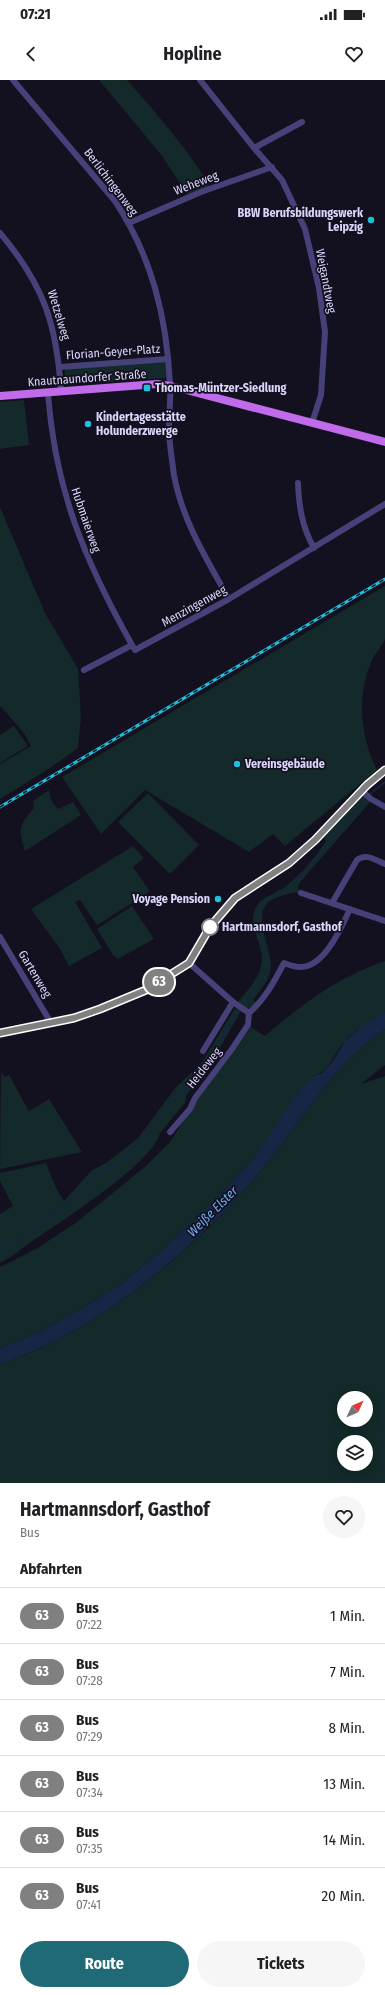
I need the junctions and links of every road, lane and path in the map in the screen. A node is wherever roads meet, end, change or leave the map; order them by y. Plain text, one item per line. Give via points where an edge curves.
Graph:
1 (12, 80) edge
2 (200, 80) edge
3 (302, 122) dead end
4 (254, 148) junction
5 (272, 167) junction
6 (129, 222) junction
7 (0, 233) edge
8 (168, 359) junction
9 (60, 367) junction
10 (171, 386) junction
11 (61, 392) junction
12 (48, 393) junction
13 (0, 396) edge
14 (312, 423) junction
15 (385, 442) edge
16 (298, 483) dead end
17 (385, 504) edge
18 (314, 548) junction
19 (229, 599) junction
20 (132, 645) junction
21 (84, 670) dead end
22 (385, 770) edge
23 (366, 795) junction
24 (385, 807) edge
25 (385, 864) edge
26 (301, 893) dead end
27 (332, 903) junction
28 (350, 909) junction
29 (385, 921) edge
30 (0, 937) edge
31 (189, 963) junction
32 (241, 1008) junction
33 (51, 1023) junction
34 (0, 1033) edge
35 (203, 1051) dead end
36 (170, 1132) dead end

1 - 6 street, Berlichingenweg via 99,180
2 - 4 street, Weigandtweg
3 - 4 street
4 - 5 street, Weigandtweg
5 - 6 street, Weheweg via 201,192
5 - 14 street, Weigandtweg via 282,180 304,229 319,288 324,332 324,368 321,395
6 - 8 street, Berlichingenweg via 153,278 162,311
7 - 9 street, Wetzelweg via 38,286 57,344
8 - 9 street, Florian-Geyer-Platz
8 - 10 street, Berlichingenweg
9 - 11 street, Wetzelweg
10 - 11 main road, Knautnaundorfer Straße via 157,384
10 - 14 main road, Knautnaundorfer Straße
10 - 19 street, Berlichingenweg via 169,429 174,477 195,537
11 - 12 main road, Knautnaundorfer Straße
12 - 13 main road, Knautnaundorfer Straße
12 - 20 street, Hubmaierweg via 62,486 75,526 99,584
14 - 15 main road, Knautnaundorfer Straße
16 - 18 street via 301,517 305,532
17 - 18 street, Menzingenweg
18 - 19 street, Menzingenweg
19 - 20 street, Menzingenweg via 135,650
20 - 21 street, Menzingenweg
22 - 23 street
23 - 24 street
23 - 31 street via 283,868 235,898 210,927
25 - 27 street via 368,856 357,860
26 - 27 street
27 - 28 street
28 - 29 street
28 - 32 street, Heideweg via 340,931 317,961 305,966 284,964 260,1004
30 - 33 street, Gartenweg
31 - 32 street
31 - 33 street via 136,994 74,1018
32 - 35 street, Heideweg
32 - 36 street, Heideweg via 248,1025 195,1098 190,1109
33 - 34 street

